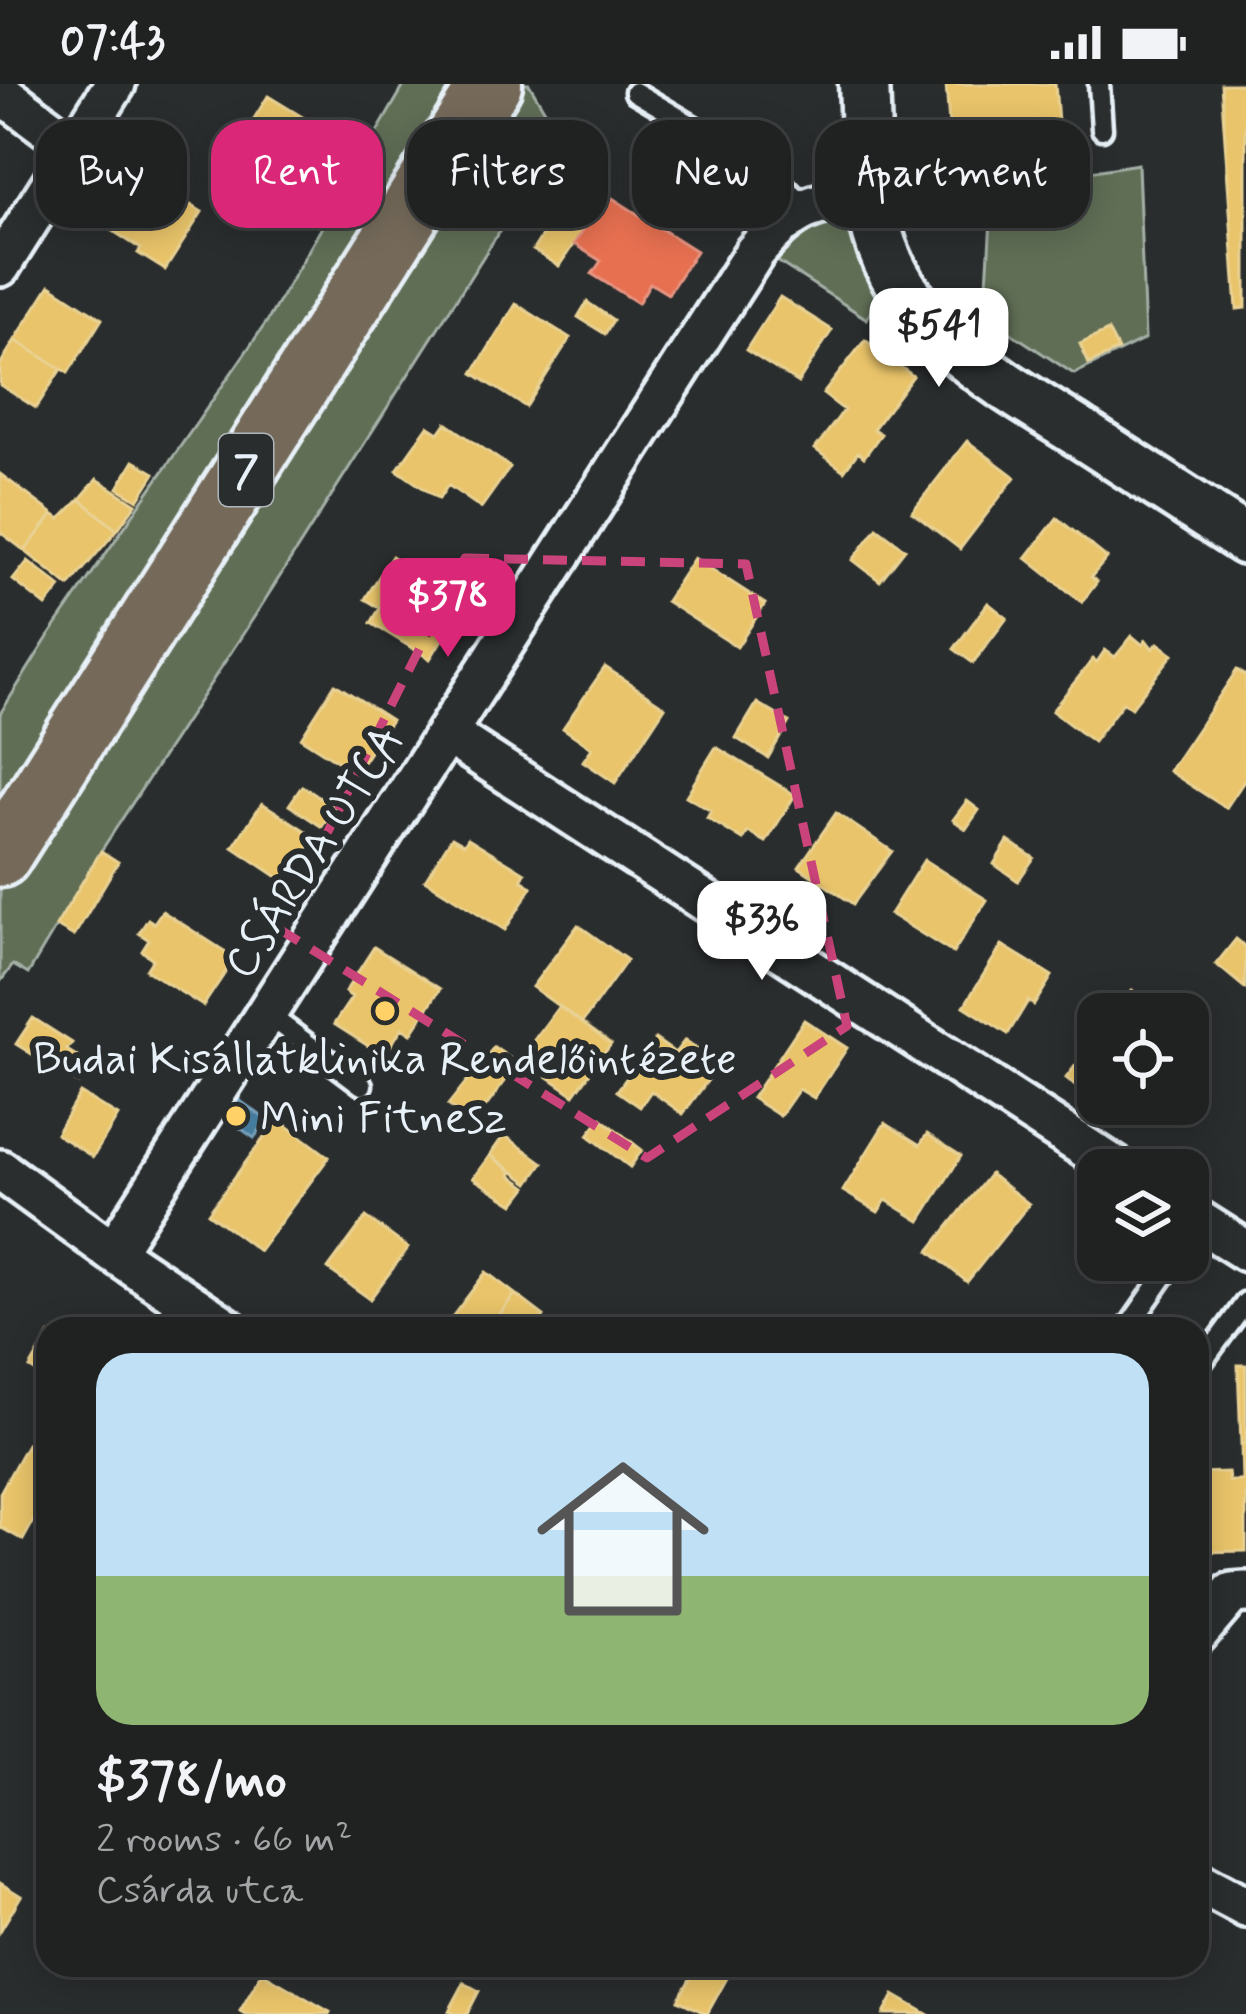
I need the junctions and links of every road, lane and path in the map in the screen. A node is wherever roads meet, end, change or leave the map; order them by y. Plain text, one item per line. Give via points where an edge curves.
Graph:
1 (115, 84) edge
2 (491, 84) edge
3 (864, 84) edge
4 (1099, 84) edge
5 (0, 92) edge
6 (635, 92) dead end
7 (38, 120) edge
8 (92, 120) edge
9 (866, 120) edge
10 (1102, 129) dead end
11 (815, 204) edge
12 (36, 208) edge
13 (805, 208) junction
14 (878, 228) edge
15 (0, 266) edge
16 (1246, 540) edge
17 (446, 733) junction
18 (0, 856) edge
19 (266, 1013) junction
20 (362, 1085) dead end
21 (1088, 1149) edge
22 (0, 1170) edge
23 (1209, 1234) edge
24 (1246, 1251) edge
25 (112, 1252) junction
26 (1160, 1281) edge
27 (1246, 1302) edge
28 (210, 1317) edge
29 (1135, 1317) edge
30 (1209, 1353) edge
31 (1246, 1592) edge
32 (1209, 1620) edge
33 (1209, 1887) edge
34 (1246, 1907) edge

1 - 8 street
2 - 18 main road, 7
3 - 9 street
4 - 10 lane
5 - 7 street
6 - 13 lane via 773,172
11 - 13 street
12 - 15 street
13 - 17 street, CSÁRDA UTCA via 780,224 733,284
14 - 16 street via 904,291 974,365
17 - 19 street, CSÁRDA UTCA
17 - 21 street
19 - 20 lane
19 - 25 street, CSÁRDA UTCA
22 - 25 street
23 - 24 street
25 - 28 street
26 - 29 lane
27 - 30 lane
31 - 32 street via 1232,1593
33 - 34 street

